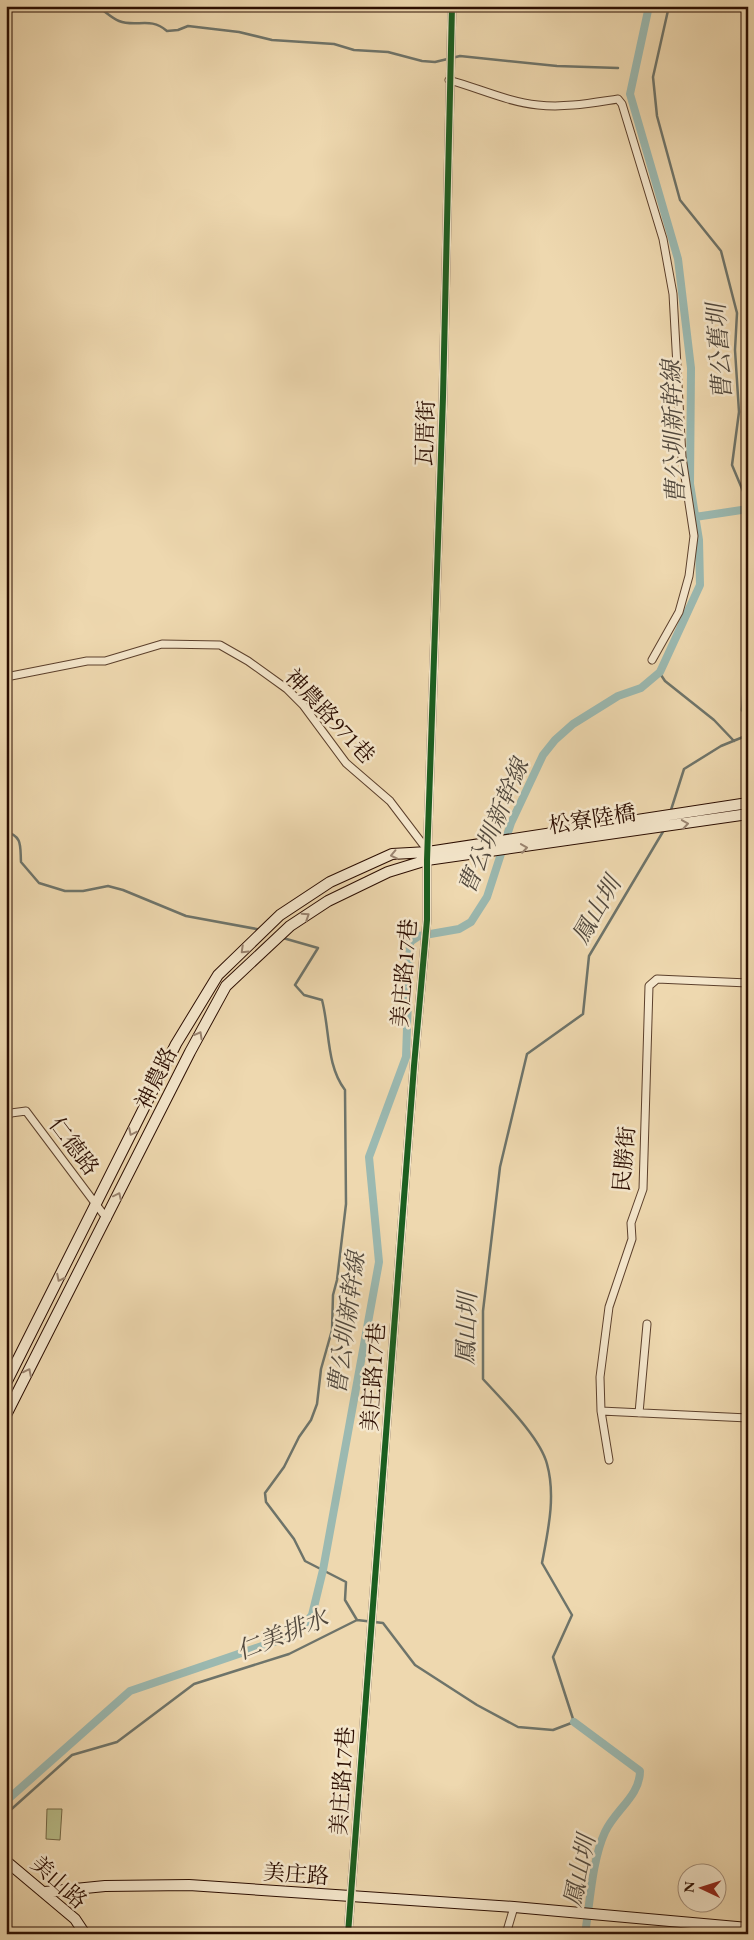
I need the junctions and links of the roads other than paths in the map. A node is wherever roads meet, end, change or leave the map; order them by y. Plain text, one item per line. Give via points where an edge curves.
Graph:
1 (452, 6) edge
2 (450, 80) junction
3 (652, 660) dead end
4 (6, 677) edge
5 (748, 803) edge
6 (748, 814) edge
7 (442, 849) joint
8 (428, 856) junction
9 (441, 860) joint
10 (748, 983) edge
11 (8, 1114) edge
12 (96, 1205) junction
13 (107, 1219) junction
14 (647, 1324) dead end
15 (6, 1383) edge
16 (601, 1411) junction
17 (639, 1413) junction
18 (6, 1415) edge
19 (748, 1418) edge
20 (609, 1460) dead end
21 (6, 1861) edge
22 (45, 1892) junction
23 (352, 1896) junction
24 (514, 1907) junction
25 (701, 1924) junction
26 (748, 1928) edge
27 (85, 1934) edge
28 (348, 1934) edge
29 (506, 1934) edge
30 (720, 1934) edge

1 - 2 street, 瓦厝街
2 - 3 street via 537,105 574,106 618,100 622,104 663,239 672,294 682,457 694,536 689,576 679,612
2 - 8 street, 瓦厝街 via 444,397
4 - 8 street, 神農路971巷 via 87,661 105,661 162,644 220,645 287,688 346,763 390,801
5 - 7 street, 松寮陸橋
9 -> 6 street, 松寮陸橋
7 - 8 street, 神農路
8 - 9 street, 神農路
8 -> 12 street, 神農路 via 392,854 330,882 280,915 218,975 176,1044
13 -> 8 street, 神農路 via 226,986 290,926 328,901
8 - 23 street, 美庄路17巷 via 426,943
10 - 16 street, 民勝街 via 657,979 649,986 643,1189 631,1223 632,1240 609,1307 600,1377
11 - 12 street, 仁德路 via 26,1111
12 - 13 street, 仁德路
12 -> 15 street, 神農路
18 -> 13 street, 神農路
14 - 17 street
16 - 17 street
16 - 20 street, 民勝街
17 - 19 street
21 - 22 street, 美山路
22 - 23 street, 美庄路 via 104,1886 189,1885
22 - 27 street, 美山路 via 75,1919
23 - 24 street, 美庄路
23 - 28 street, 美庄路17巷
24 - 25 street, 美庄路
24 - 29 street
25 - 26 street, 美庄路
25 - 30 street

